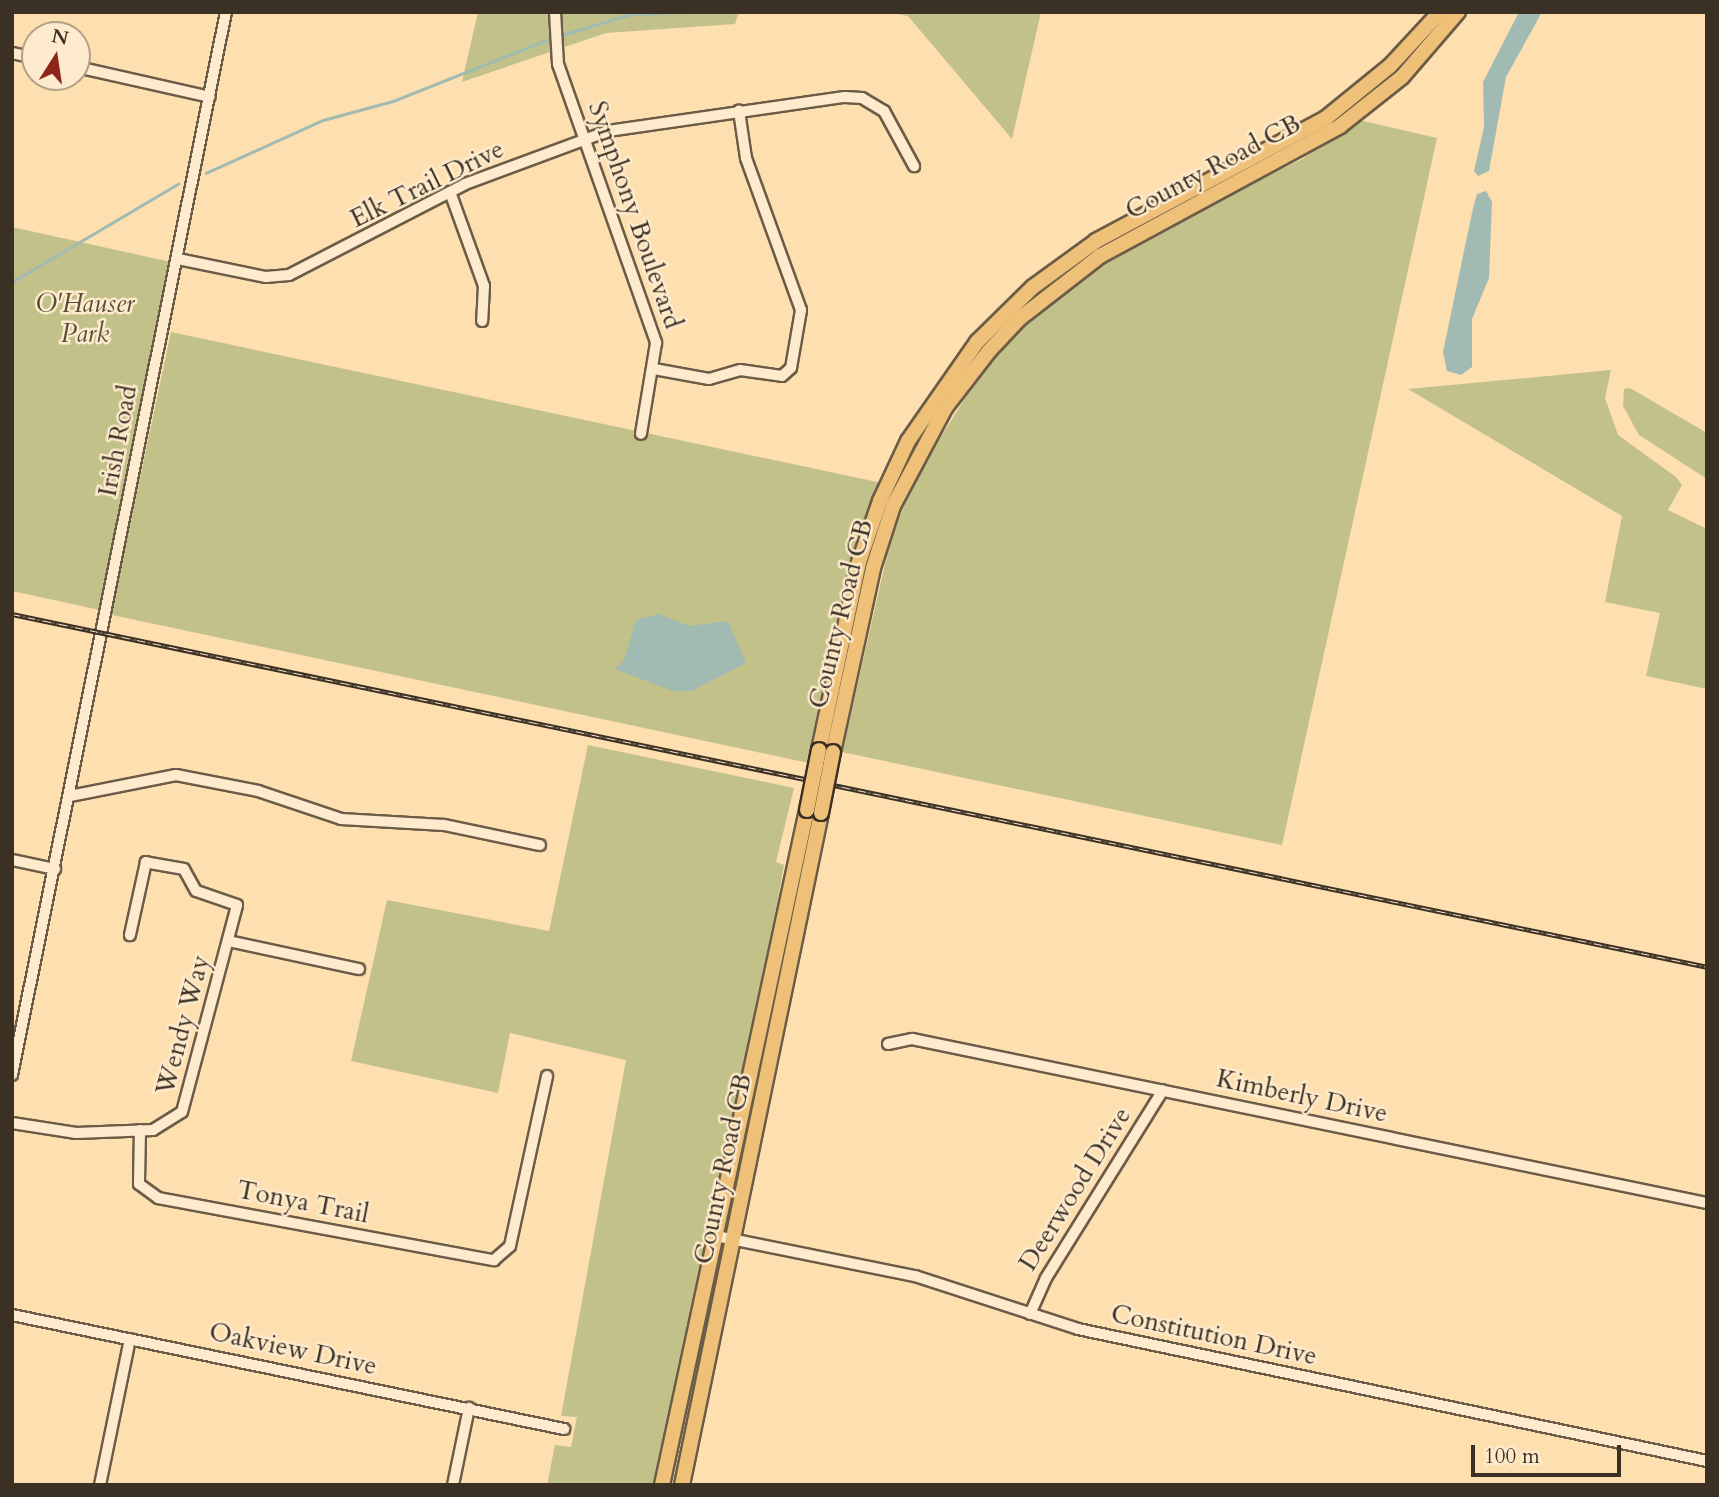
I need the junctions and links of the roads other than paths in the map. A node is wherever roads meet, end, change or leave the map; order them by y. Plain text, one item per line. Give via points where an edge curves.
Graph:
1 (226, 12) edge
2 (555, 12) edge
3 (1440, 12) edge
4 (1458, 12) edge
5 (91, 70) edge
6 (210, 97) junction
7 (739, 111) junction
8 (585, 140) junction
9 (914, 166) dead end
10 (450, 192) junction
11 (178, 259) junction
12 (482, 321) dead end
13 (654, 369) junction
14 (641, 434) dead end
15 (826, 751) junction
16 (70, 796) junction
17 (814, 811) junction
18 (540, 845) dead end
19 (12, 860) edge
20 (55, 869) junction
21 (130, 935) dead end
22 (228, 941) junction
23 (359, 969) dead end
24 (888, 1044) dead end
25 (12, 1075) edge
26 (547, 1076) dead end
27 (1163, 1090) junction
28 (12, 1123) edge
29 (140, 1130) junction
30 (1707, 1203) edge
31 (716, 1236) junction
32 (734, 1239) junction
33 (1030, 1314) junction
34 (12, 1315) edge
35 (130, 1339) junction
36 (469, 1408) junction
37 (564, 1429) dead end
38 (1707, 1461) edge
39 (100, 1485) edge
40 (453, 1485) edge
41 (662, 1485) edge
42 (682, 1485) edge

1 - 6 street, Irish Road
2 - 8 street, Symphony Boulevard via 558,64
3 - 15 main road, County Road CB via 1390,66 1326,118 1096,241 1033,287 977,342 921,420 880,501 859,562
4 - 15 main road, County Road CB via 1402,77 1340,126 1100,256 1019,319 989,351 945,408 893,506
5 - 6 street
6 - 11 street, Irish Road
7 - 8 street, Elk Trail Drive via 620,128
7 - 9 street, Elk Trail Drive via 862,98 891,119
7 - 13 street via 746,158 801,310 788,373 740,370 709,379
8 - 10 street, Elk Trail Drive
8 - 13 street, Symphony Boulevard via 654,336
10 - 11 street, Elk Trail Drive via 289,275 266,277
10 - 12 street via 484,286
11 - 16 street, Irish Road
13 - 14 street, Symphony Boulevard
15 - 17 main road, County Road CB, bridge
16 - 18 street via 176,775 258,791 341,819 444,825
16 - 20 street, Irish Road
17 - 31 main road, County Road CB
17 - 32 main road, County Road CB
19 - 20 street
20 - 25 street, Irish Road
21 - 22 street, Wendy Way via 146,862 184,869 196,891 236,901
22 - 23 street, Wendy Way
22 - 29 street, Wendy Way via 182,1112 164,1126
24 - 27 street, Kimberly Drive via 912,1039
26 - 29 street, Tonya Trail via 509,1246 503,1257 487,1260 159,1198 139,1184
27 - 30 street, Kimberly Drive
27 - 33 street, Deerwood Drive via 1046,1278
28 - 29 street, Wendy Way via 76,1133
31 - 32 street, Constitution Drive
31 - 41 main road, County Road CB
32 - 33 street, Constitution Drive via 915,1276
32 - 42 main road, County Road CB
33 - 38 street, Constitution Drive via 1124,1339
34 - 35 street, Oakview Drive
35 - 36 street, Oakview Drive
35 - 39 street
36 - 37 street, Oakview Drive
36 - 40 street

